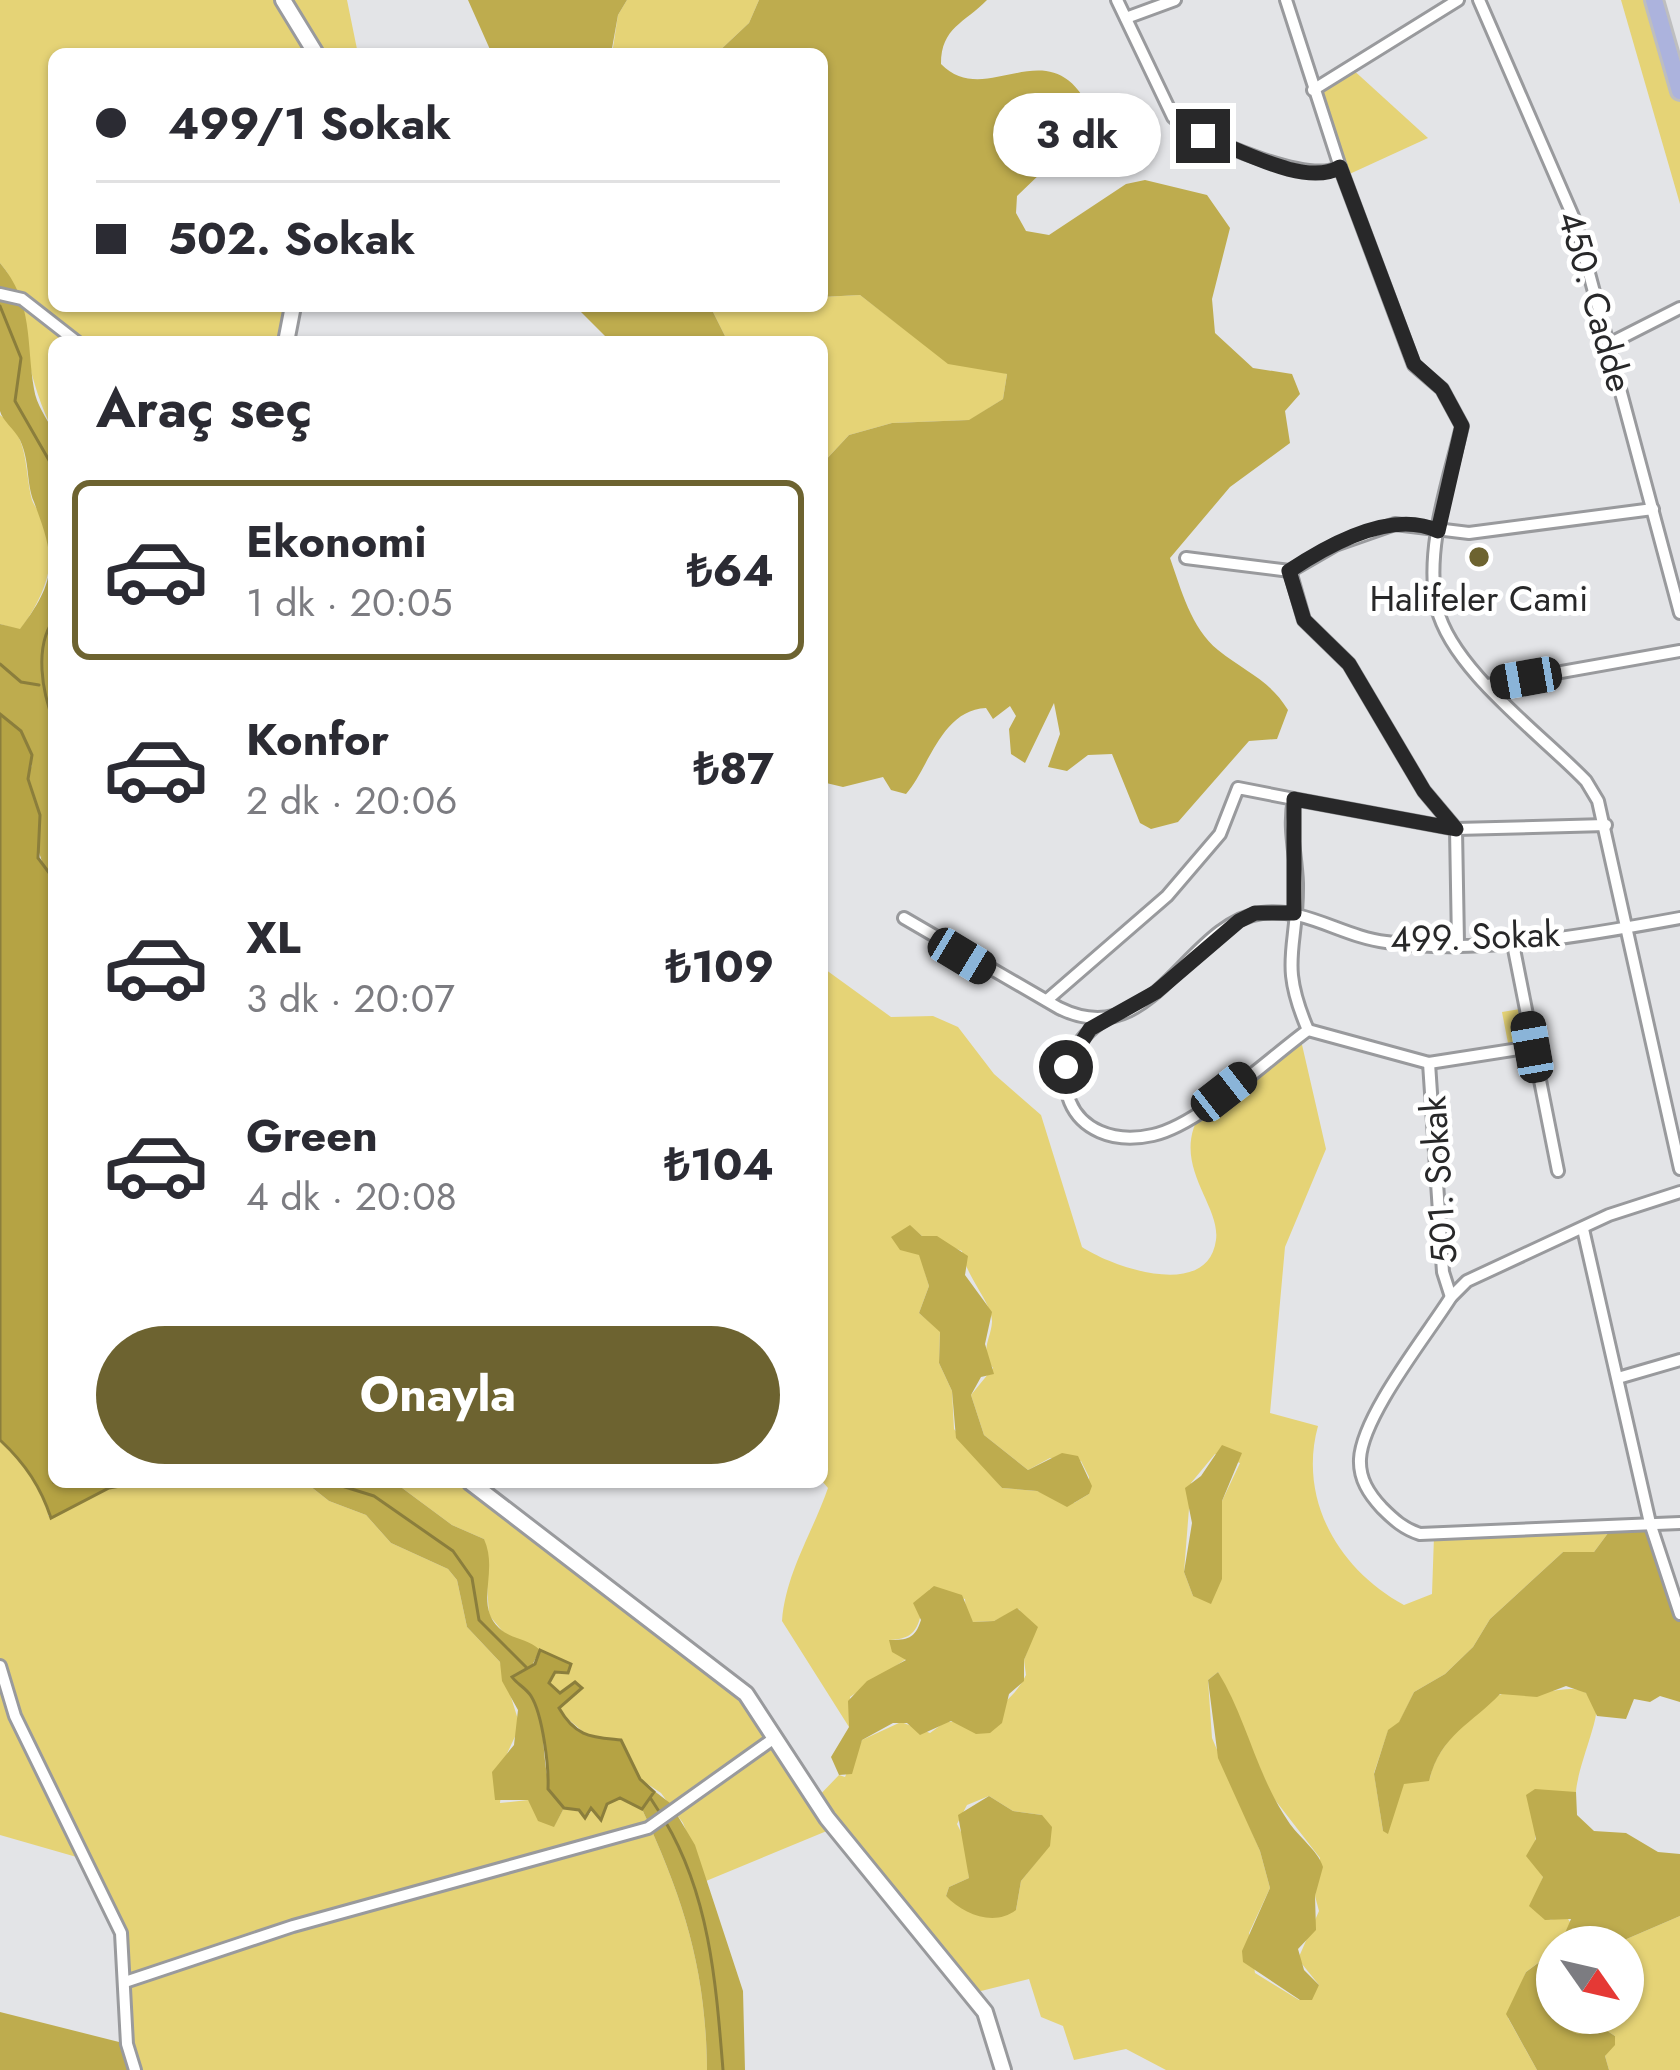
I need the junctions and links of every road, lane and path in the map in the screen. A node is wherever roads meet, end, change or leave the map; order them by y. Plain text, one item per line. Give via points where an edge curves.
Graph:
1 (283, 0) edge
2 (1117, 0) edge
3 (1175, 0) edge
4 (1286, 0) edge
5 (1458, 0) edge
6 (1478, 0) edge
7 (1654, 0) edge
8 (1126, 18) junction
9 (312, 48) edge
10 (1313, 90) junction
11 (1680, 92) edge
12 (1340, 167) junction
13 (2, 294) edge
14 (1680, 308) edge
15 (70, 336) edge
16 (1611, 343) junction
17 (1653, 509) junction
18 (1438, 531) junction
19 (1186, 558) dead end
20 (1289, 571) junction
21 (1680, 613) edge
22 (1680, 651) edge
23 (1488, 685) junction
24 (1294, 799) junction
25 (1606, 825) junction
26 (1456, 829) junction
27 (1294, 913) junction
28 (904, 918) dead end
29 (1680, 918) edge
30 (1624, 928) junction
31 (1512, 939) junction
32 (1458, 943) junction
33 (1048, 1000) junction
34 (1105, 1019) junction
35 (1308, 1030) junction
36 (1532, 1047) junction
37 (1429, 1063) junction
38 (1673, 1104) edge
39 (1680, 1169) edge
40 (1558, 1171) dead end
41 (1680, 1192) edge
42 (1582, 1229) junction
43 (1451, 1297) junction
44 (1680, 1360) edge
45 (1618, 1378) junction
46 (478, 1488) edge
47 (1650, 1523) junction
48 (1680, 1523) edge
49 (1680, 1614) edge
50 (0, 1666) edge
51 (773, 1738) junction
52 (125, 1982) junction
53 (135, 2070) edge
54 (1003, 2070) edge

1 - 9 street
2 - 8 street
3 - 8 street
4 - 10 street
5 - 10 street
6 - 16 street, 450. Cadde via 1562,185
7 - 11 main road
8 - 12 street via 1185,127 1307,172
10 - 12 street
12 - 18 street via 1414,364 1442,389 1462,426
13 - 15 street via 37,308
14 - 16 street
16 - 17 street, 450. Cadde
17 - 18 street
17 - 21 street, 450. Cadde
18 - 20 street via 1395,524
18 - 23 street via 1437,607 1455,647
19 - 20 street
20 - 26 street via 1304,620 1349,664 1424,791
22 - 23 street
23 - 25 street via 1586,781
24 - 26 street
24 - 27 street
24 - 33 street via 1238,788 1220,834 1167,896
25 - 26 street
25 - 30 street
26 - 32 street
27 - 32 street, 499. Sokak via 1387,943
27 - 34 street, 499. Sokak via 1239,921 1156,992
27 - 35 street via 1288,975
28 - 33 street
29 - 30 street, 499. Sokak
30 - 31 street, 499. Sokak
30 - 38 street
31 - 32 street, 499. Sokak
31 - 36 street
33 - 34 street via 1078,1018
34 - 35 street via 1079,1044 1063,1084 1085,1123 1129,1138 1182,1122
35 - 37 street
36 - 37 street
36 - 40 street
37 - 43 street, 501. Sokak
38 - 39 street
41 - 42 street
42 - 43 street via 1488,1269
42 - 45 street
43 - 47 street via 1363,1443 1365,1487 1405,1530 1420,1534
44 - 45 street
45 - 47 street
46 - 51 street via 721,1672 746,1694
47 - 48 street
47 - 49 street
50 - 52 street via 15,1716 121,1933
51 - 52 street via 648,1828 293,1926
51 - 54 street via 864,1868 985,2012
52 - 53 street

